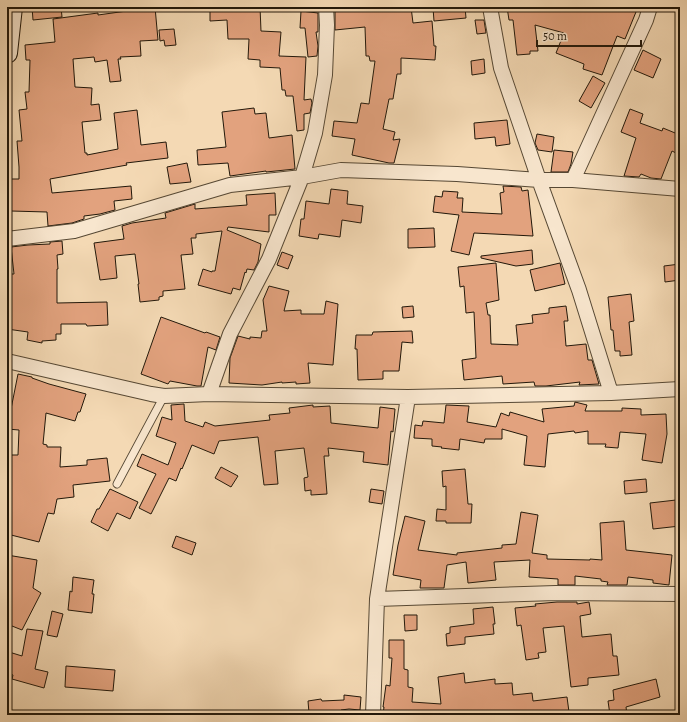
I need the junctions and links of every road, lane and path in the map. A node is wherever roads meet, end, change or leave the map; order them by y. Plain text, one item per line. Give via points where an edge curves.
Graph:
1 (12, 7) edge
2 (326, 7) edge
3 (490, 7) edge
4 (650, 7) edge
5 (7, 53) edge
6 (302, 176) junction
7 (539, 180) junction
8 (573, 180) junction
9 (680, 189) edge
10 (7, 239) edge
11 (7, 361) edge
12 (680, 390) edge
13 (611, 393) junction
14 (209, 394) junction
15 (164, 396) junction
16 (408, 397) junction
17 (117, 484) dead end
18 (680, 594) edge
19 (377, 599) junction
20 (373, 715) edge

1 - 5 main road
2 - 6 street via 325,75 315,133
3 - 7 street via 501,68
4 - 8 street
6 - 7 street via 341,170
6 - 10 street via 230,185 74,231
6 - 14 street via 269,259 230,334
7 - 8 street
7 - 13 street via 579,290
8 - 9 street
11 - 15 street
12 - 13 street
13 - 16 street
14 - 15 street
14 - 16 street
15 - 17 lane
16 - 19 street
18 - 19 street via 556,593
19 - 20 street

